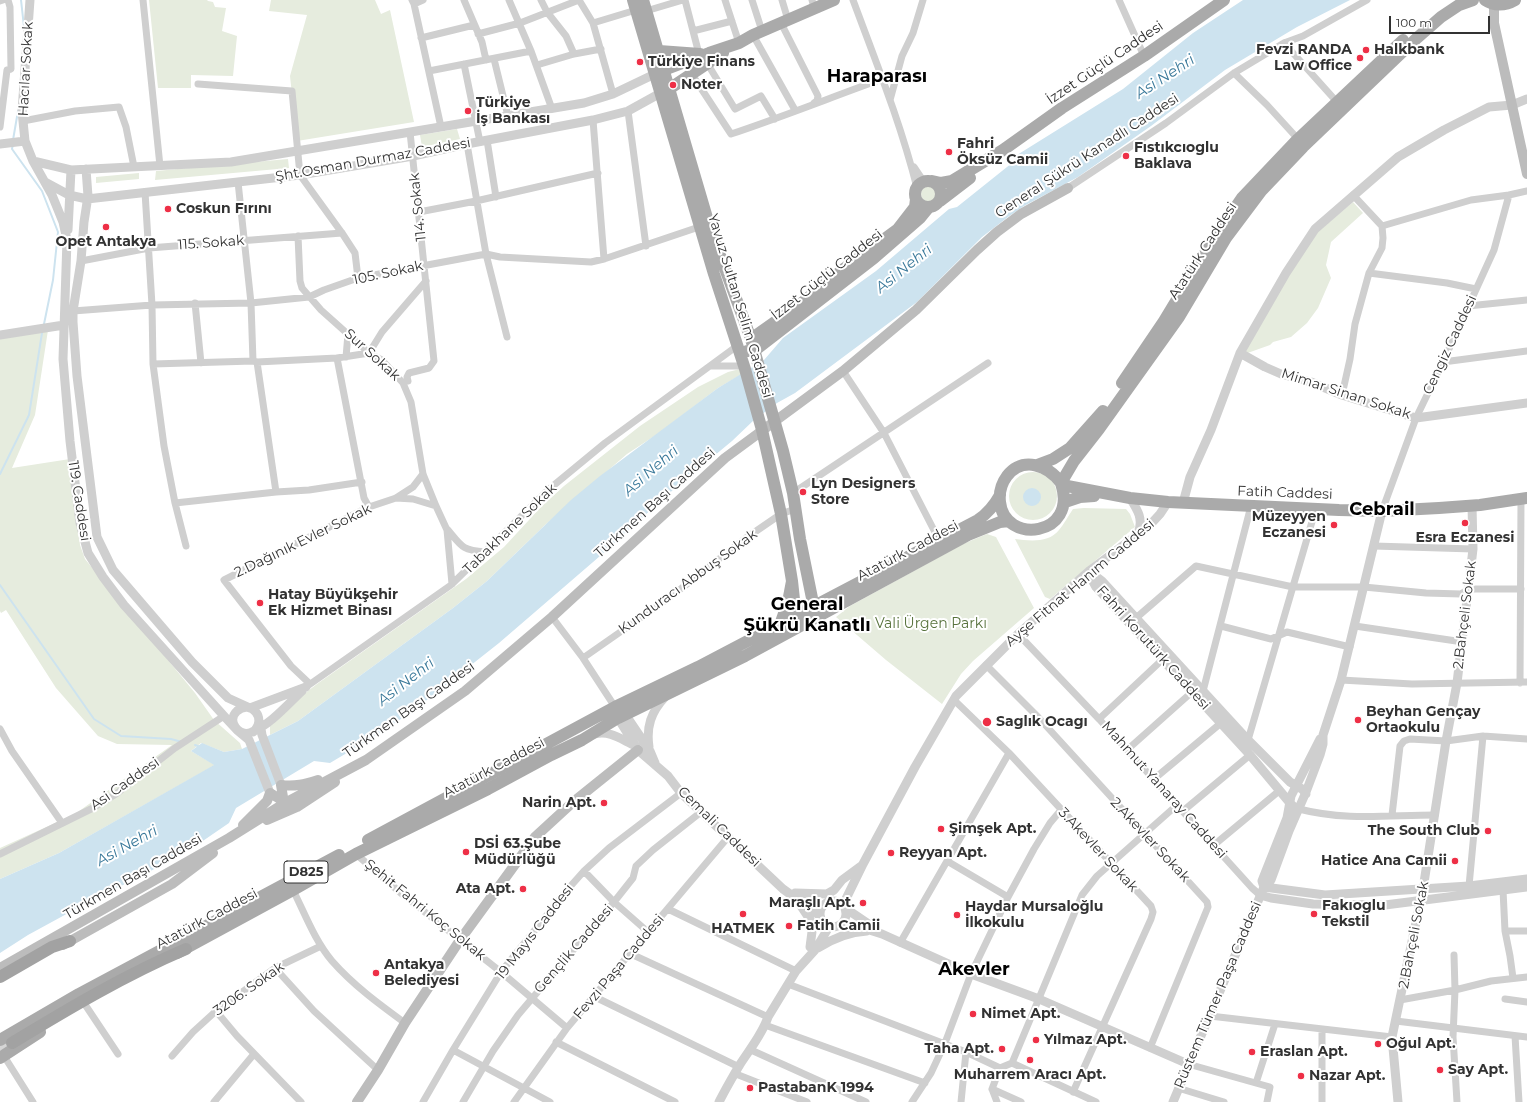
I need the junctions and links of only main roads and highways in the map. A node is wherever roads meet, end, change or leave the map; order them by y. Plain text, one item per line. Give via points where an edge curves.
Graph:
1 (834, 0) edge
2 (1452, 0) edge
3 (1473, 0) edge
4 (1515, 0) edge
5 (1219, 1) edge
6 (1490, 2) edge
7 (813, 4) edge
8 (640, 5) edge
9 (659, 51) junction
10 (705, 56) junction
11 (660, 72) junction
12 (665, 91) junction
13 (1003, 150) junction
14 (1527, 174) edge
15 (922, 188) junction
16 (1068, 188) road end
17 (934, 204) junction
18 (737, 346) junction
19 (754, 350) junction
20 (767, 422) junction
21 (1036, 465) junction
22 (1062, 484) junction
23 (1000, 495) junction
24 (1113, 495) junction
25 (1524, 498) edge
26 (1065, 502) junction
27 (1009, 521) junction
28 (792, 581) junction
29 (814, 608) junction
30 (799, 615) junction
31 (810, 621) junction
32 (780, 625) junction
33 (619, 713) junction
34 (637, 748) road end
35 (366, 760) junction
36 (346, 770) junction
37 (285, 803) junction
38 (297, 807) junction
39 (279, 815) junction
40 (229, 838) junction
41 (70, 941) junction
42 (186, 949) joint
43 (0, 968) edge
44 (129, 975) junction
45 (0, 977) edge
46 (0, 983) edge
47 (6, 1042) edge
48 (2, 1057) edge
49 (357, 1102) edge

1 - 7 main road
2 - 21 main road, Atatürk Caddesi via 1411,33 1298,139 1238,204 1094,422 1064,453
3 - 22 main road, Atatürk Caddesi via 1459,5 1441,17 1417,38 1262,190 1226,238 1174,323 1074,461
4 - 6 main road via 1503,5
5 - 13 main road, İzzet Güçlü Caddesi via 1144,56 1062,108
6 - 14 main road
7 - 10 main road via 739,43
8 - 9 main road, Yavuz Sultan Selim Caddesi
8 - 11 main road, Yavuz Sultan Selim Caddesi
9 - 10 main road
9 - 11 main road, Yavuz Sultan Selim Caddesi
10 - 11 main road
10 - 12 main road via 691,73
11 - 12 main road, Yavuz Sultan Selim Caddesi
12 - 18 main road, Yavuz Sultan Selim Caddesi via 699,227
12 - 19 main road, Yavuz Sultan Selim Caddesi
13 - 15 main road, İzzet Güçlü Caddesi via 952,181
13 - 17 main road, İzzet Güçlü Caddesi
15 - 17 main road via 922,205
15 - 17 main road via 938,186 941,193
15 - 19 main road, İzzet Güçlü Caddesi via 914,207 898,229
16 - 20 main road, General Şükrü Kanadlı Caddesi via 1021,214 997,232 916,310 843,371
17 - 19 main road, İzzet Güçlü Caddesi via 874,258
18 - 19 main road via 746,351
18 - 20 main road, Yavuz Sultan Selim Caddesi
19 - 20 main road, Yavuz Sultan Selim Caddesi
20 - 28 main road, Yavuz Sultan Selim Caddesi
20 - 29 main road, Yavuz Sultan Selim Caddesi via 793,493
20 - 35 main road, Türkmen Başı Caddesi via 552,617 465,691
21 - 22 main road via 1047,468
21 - 23 main road, Atatürk Caddesi via 1026,465 1012,472 1002,484
22 - 24 main road, Fatih Caddesi
22 - 26 main road
23 - 27 main road via 1000,504
23 - 29 main road, Atatürk Caddesi / D825 via 988,514
24 - 25 main road, Fatih Caddesi via 1183,503 1382,511 1472,505
24 - 26 main road, Fatih Caddesi via 1086,496
26 - 27 main road via 1056,520 1043,528 1028,530
27 - 31 main road, Atatürk Caddesi / D825 via 968,535
28 - 30 main road via 795,609
28 - 32 main road, Yavuz Sultan Selim Caddesi
29 - 30 main road, Atatürk Caddesi / D825
29 - 31 main road, Yavuz Sultan Selim Caddesi
30 - 31 main road
30 - 32 main road, Atatürk Caddesi / D825
31 - 33 main road, Atatürk Caddesi / D825 via 745,656
32 - 33 main road, Atatürk Caddesi / D825 via 698,667
33 - 42 main road, Atatürk Caddesi / D825 via 588,736 356,854
33 - 47 main road, Atatürk Caddesi / D825 via 505,767 79,994
34 - 49 main road via 534,837 460,940
35 - 36 main road, Türkmen Başı Caddesi
35 - 38 main road, Türkmen Başı Caddesi
36 - 37 main road, Türkmen Başı Caddesi
36 - 37 main road via 300,786 281,786
37 - 38 main road
37 - 39 main road via 285,809
37 - 40 main road, Türkmen Başı Caddesi
37 - 40 main road via 270,793 267,801
38 - 39 main road, Türkmen Başı Caddesi
39 - 41 main road, Türkmen Başı Caddesi via 230,840 172,884
40 - 43 main road, Türkmen Başı Caddesi
41 - 45 highway via 52,947
41 - 46 main road, Türkmen Başı Caddesi
42 - 44 highway
44 - 47 highway
44 - 48 main road

